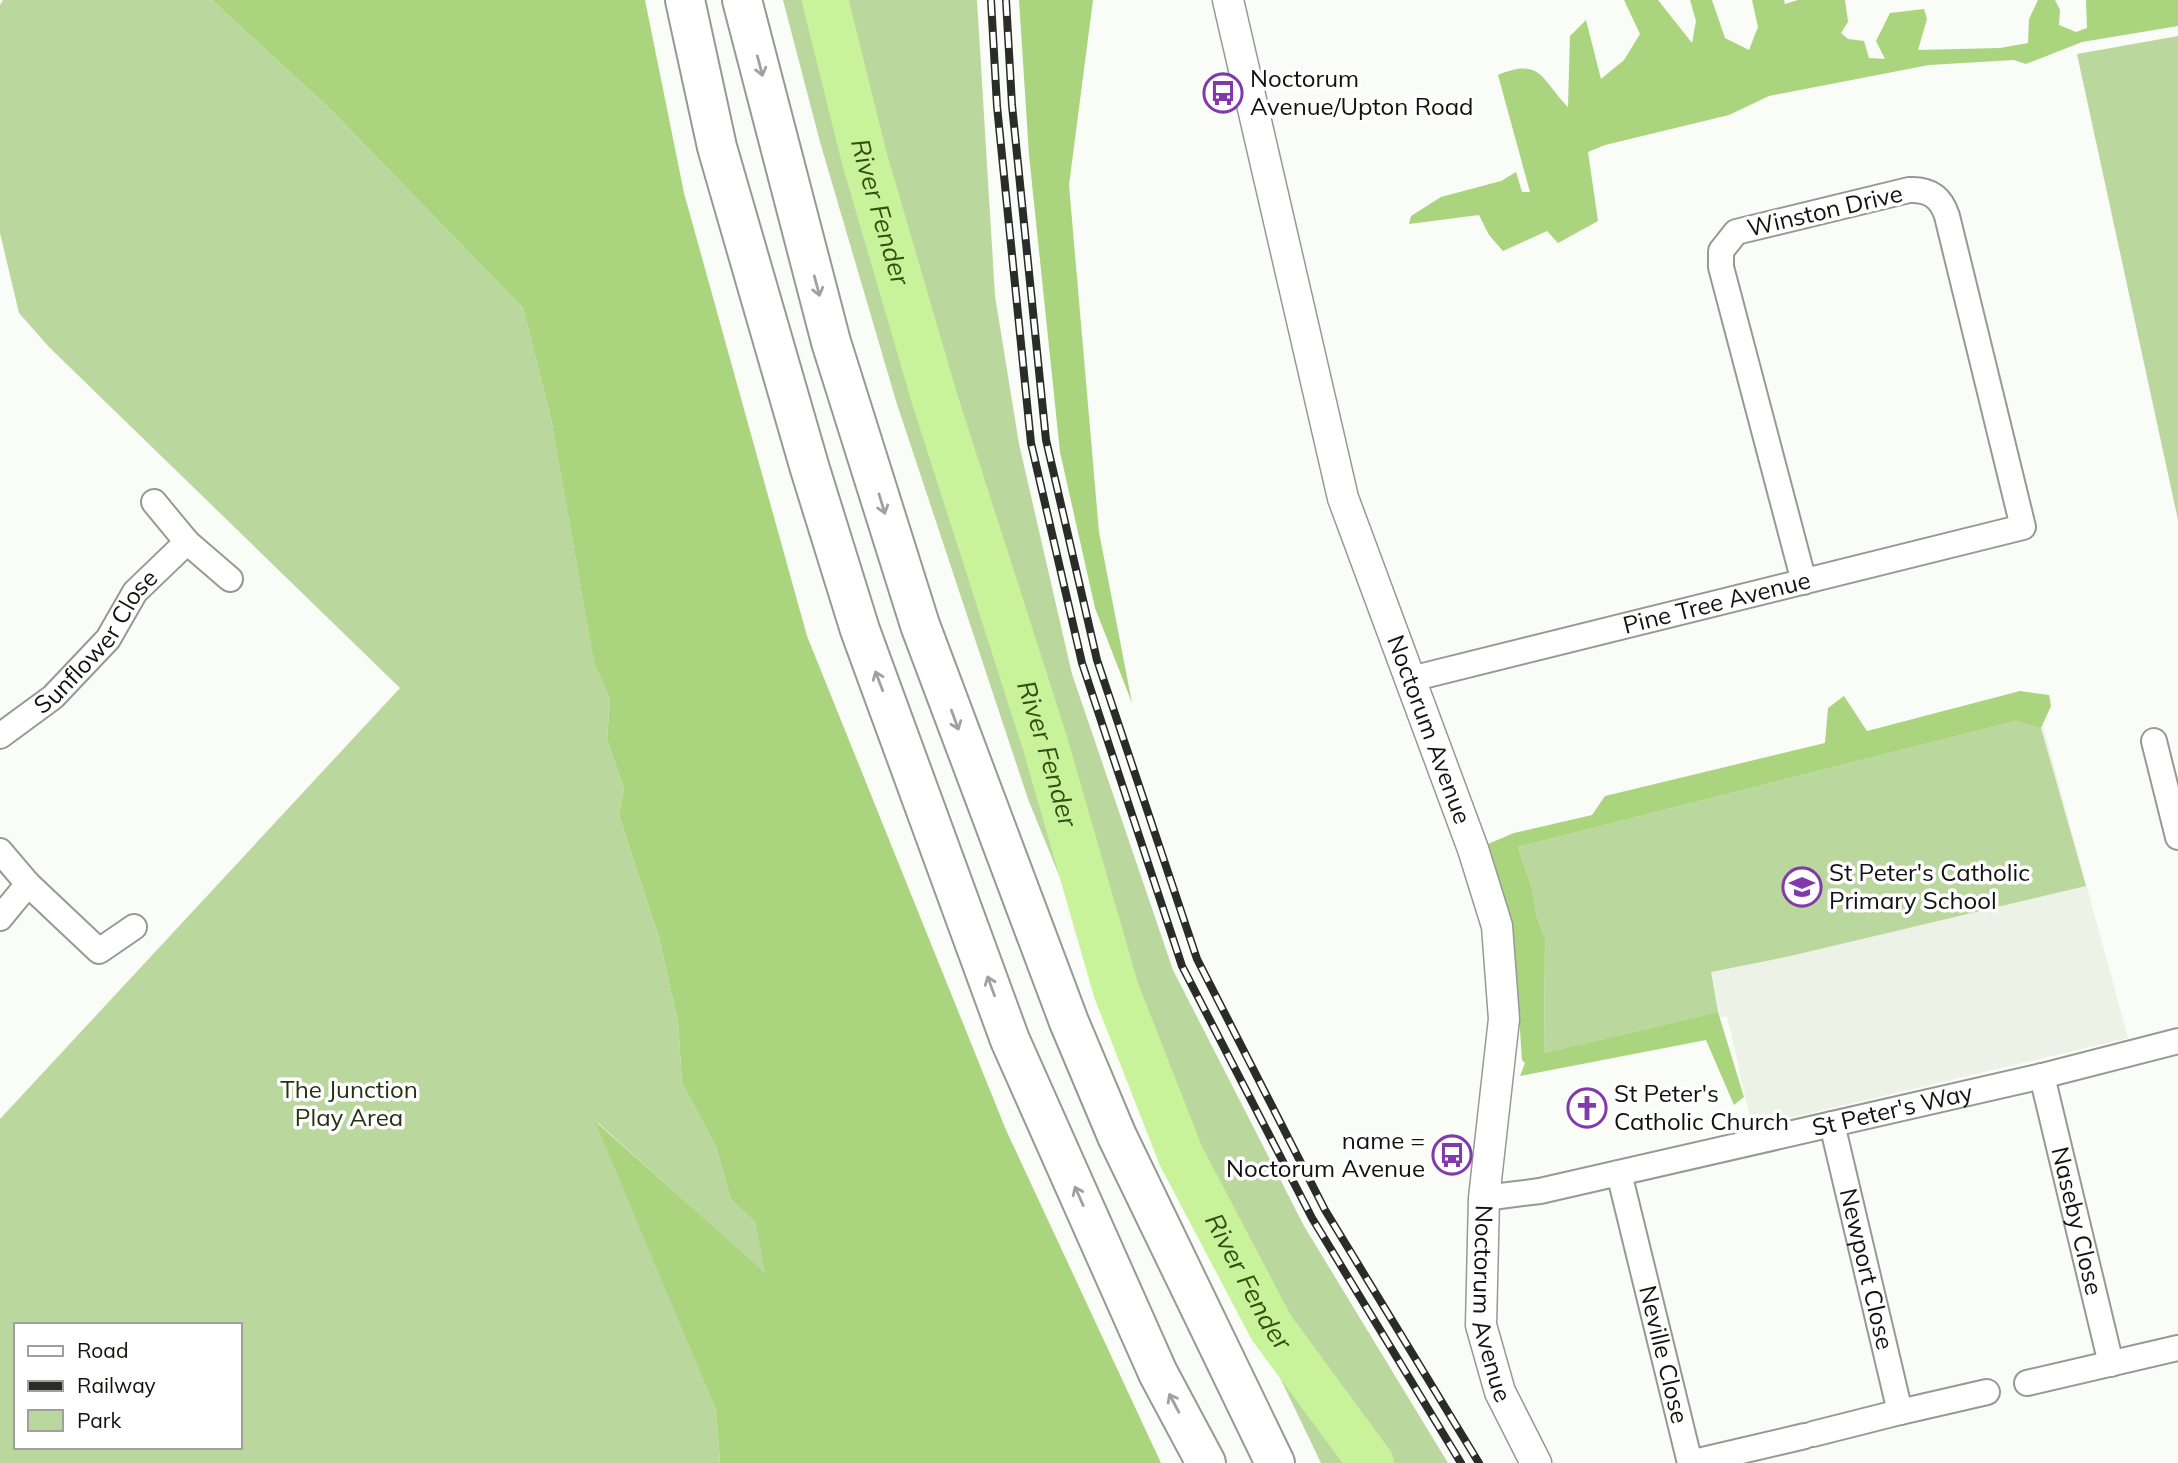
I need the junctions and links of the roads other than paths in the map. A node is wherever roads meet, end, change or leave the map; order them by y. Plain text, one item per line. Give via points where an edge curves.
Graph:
1 (685, 0) edge
2 (742, 0) edge
3 (1228, 0) edge
4 (154, 502) dead end
5 (2023, 527) joint
6 (187, 542) junction
7 (230, 579) dead end
8 (1804, 582) junction
9 (1411, 679) junction
10 (0, 736) edge
11 (2154, 741) dead end
12 (2178, 837) edge
13 (0, 851) edge
14 (28, 884) junction
15 (0, 918) edge
16 (134, 927) dead end
17 (2178, 1041) edge
18 (2042, 1076) junction
19 (1832, 1124) junction
20 (1619, 1173) junction
21 (1484, 1198) junction
22 (2178, 1348) edge
23 (2111, 1364) junction
24 (2027, 1384) dead end
25 (1987, 1392) dead end
26 (1900, 1412) junction
27 (1206, 1463) edge
28 (1275, 1463) edge
29 (1536, 1463) edge

27 -> 1 highway via 1158,1373 1010,1040 860,630 717,146
2 -> 28 highway via 831,342 920,625 1069,1022 1117,1136
3 - 9 street, Noctorum Avenue via 1343,498
4 - 6 street
5 - 8 street, Pine Tree Avenue
5 - 8 street, Winston Drive via 1947,216 1938,198 1909,190 1744,230 1729,237 1720,259
6 - 7 street
6 - 10 street, Sunflower Close via 135,592 108,639 53,697
8 - 9 street, Pine Tree Avenue
9 - 21 street, Noctorum Avenue via 1497,926 1504,1019
11 - 12 street
13 - 14 street
14 - 15 street
14 - 16 street via 99,951
17 - 18 street, St Peter's Way
18 - 19 street, St Peter's Way
18 - 23 street, Naseby Close
19 - 20 street, St Peter's Way
19 - 26 street, Newport Close
20 - 21 street, St Peter's Way
20 - 26 street, Neville Close via 1690,1463
21 - 29 street, Noctorum Avenue via 1481,1325 1500,1392
22 - 23 street
23 - 24 street
25 - 26 street

